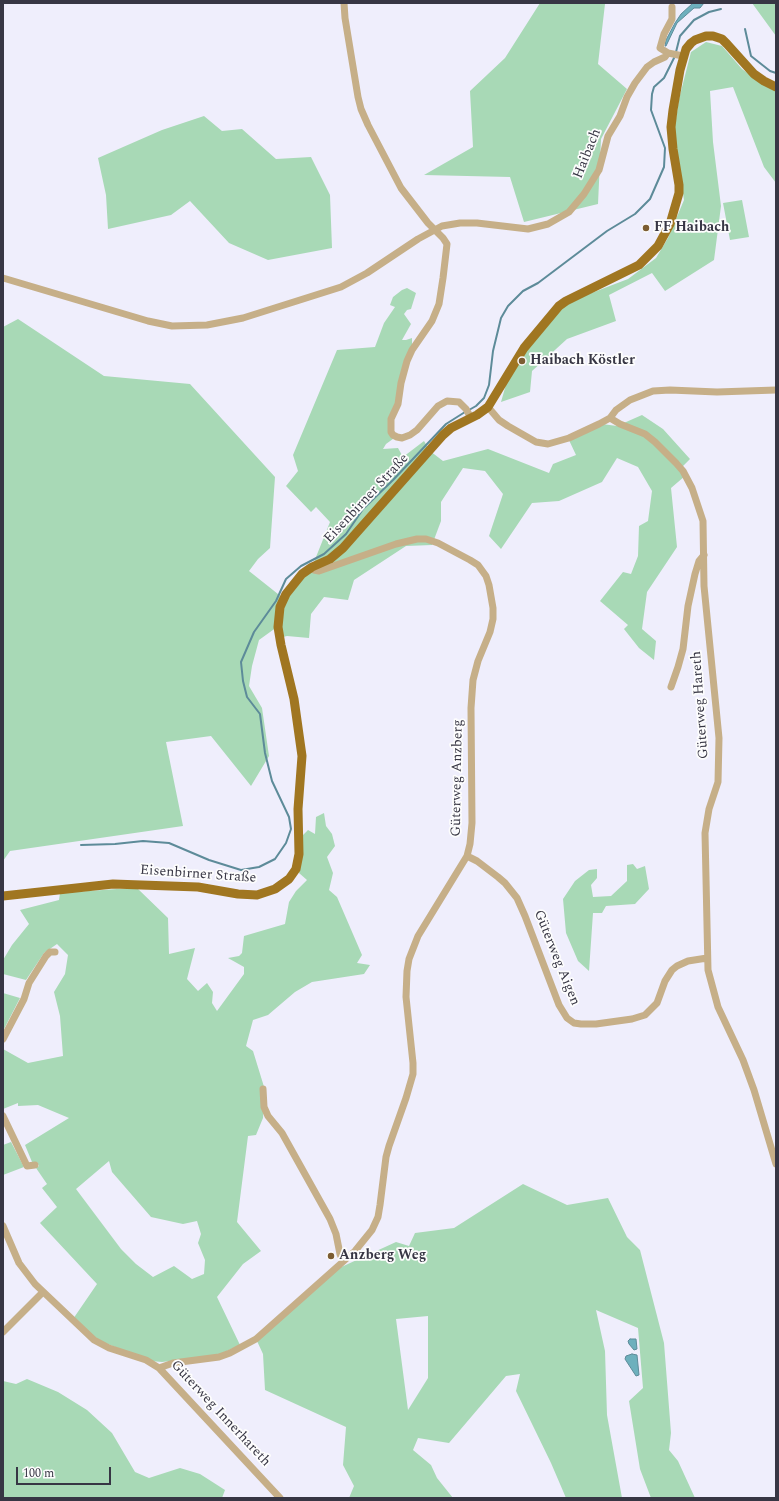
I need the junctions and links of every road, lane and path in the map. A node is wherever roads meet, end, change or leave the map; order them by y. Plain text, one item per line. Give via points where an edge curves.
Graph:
1 (344, 3) edge
2 (672, 7) dead end
3 (675, 54) junction
4 (776, 87) edge
5 (434, 230) junction
6 (3, 278) edge
7 (776, 390) edge
8 (488, 407) junction
9 (468, 414) junction
10 (610, 418) junction
11 (704, 555) junction
12 (312, 567) junction
13 (670, 687) dead end
14 (467, 856) junction
15 (3, 896) edge
16 (55, 952) dead end
17 (707, 958) junction
18 (3, 1038) edge
19 (263, 1089) dead end
20 (3, 1116) edge
21 (776, 1164) edge
22 (35, 1165) dead end
23 (3, 1226) edge
24 (343, 1261) junction
25 (43, 1292) junction
26 (3, 1332) edge
27 (159, 1368) junction
28 (280, 1498) edge

1 - 5 street via 361,109 401,188
2 - 3 street via 672,19 660,48
3 - 4 main road, Eisenbirner Straße via 686,49 695,40 706,36 717,37 727,44 754,74
3 - 5 street, Haibach via 650,64 635,83 608,136 595,177 580,201 569,212 535,228 468,223 448,224
3 - 8 main road, Eisenbirner Straße via 675,96 671,127 679,193 674,215 665,234 639,265 559,306 524,348
5 - 6 street, Haibach via 341,287 243,318 207,325 177,326 148,321
5 - 9 street via 445,240 447,248 439,304 432,321 407,361 390,428 394,436 407,437 417,430 438,406 447,401 459,402
7 - 10 street via 653,391 630,400
8 - 9 main road, Eisenbirner Straße
8 - 10 street via 504,424 542,444 569,438
9 - 12 main road, Eisenbirner Straße via 443,435 343,548 330,559
10 - 11 street, Güterweg Hareth via 645,434 683,471 696,496 701,515
11 - 13 street via 695,574 682,653
11 - 17 street, Güterweg Hareth via 706,611 719,738 718,782 709,809 705,833
12 - 14 street, Güterweg Anzberg via 319,571 396,544 426,539 470,560 478,565 486,576 493,608 490,632 473,680 472,823
12 - 15 main road, Eisenbirner Straße via 302,574 286,594 280,607 278,627 299,722 302,756 298,809 299,854 296,869 289,879 275,889 257,895 198,887 113,884
14 - 17 street, Güterweg Aigen via 498,876 516,898 559,1005 567,1018 574,1022 596,1024 645,1016 657,1003 672,970 688,961
14 - 24 street, Güterweg Anzberg via 418,936 409,959 406,986 413,1063 410,1084 389,1146 378,1217 365,1240
16 - 18 street via 50,952 46,956
17 - 21 street, Güterweg Hareth via 714,993 748,1073
19 - 24 street via 264,1107 268,1116 282,1133 330,1219
20 - 22 street via 27,1166
23 - 25 street, Güterweg Innerhareth via 19,1263
24 - 27 street, Güterweg Anzberg via 256,1339 219,1357 173,1363
25 - 26 street
25 - 27 street, Güterweg Innerhareth via 94,1340 113,1350 146,1360
27 - 28 street, Güterweg Innerhareth

